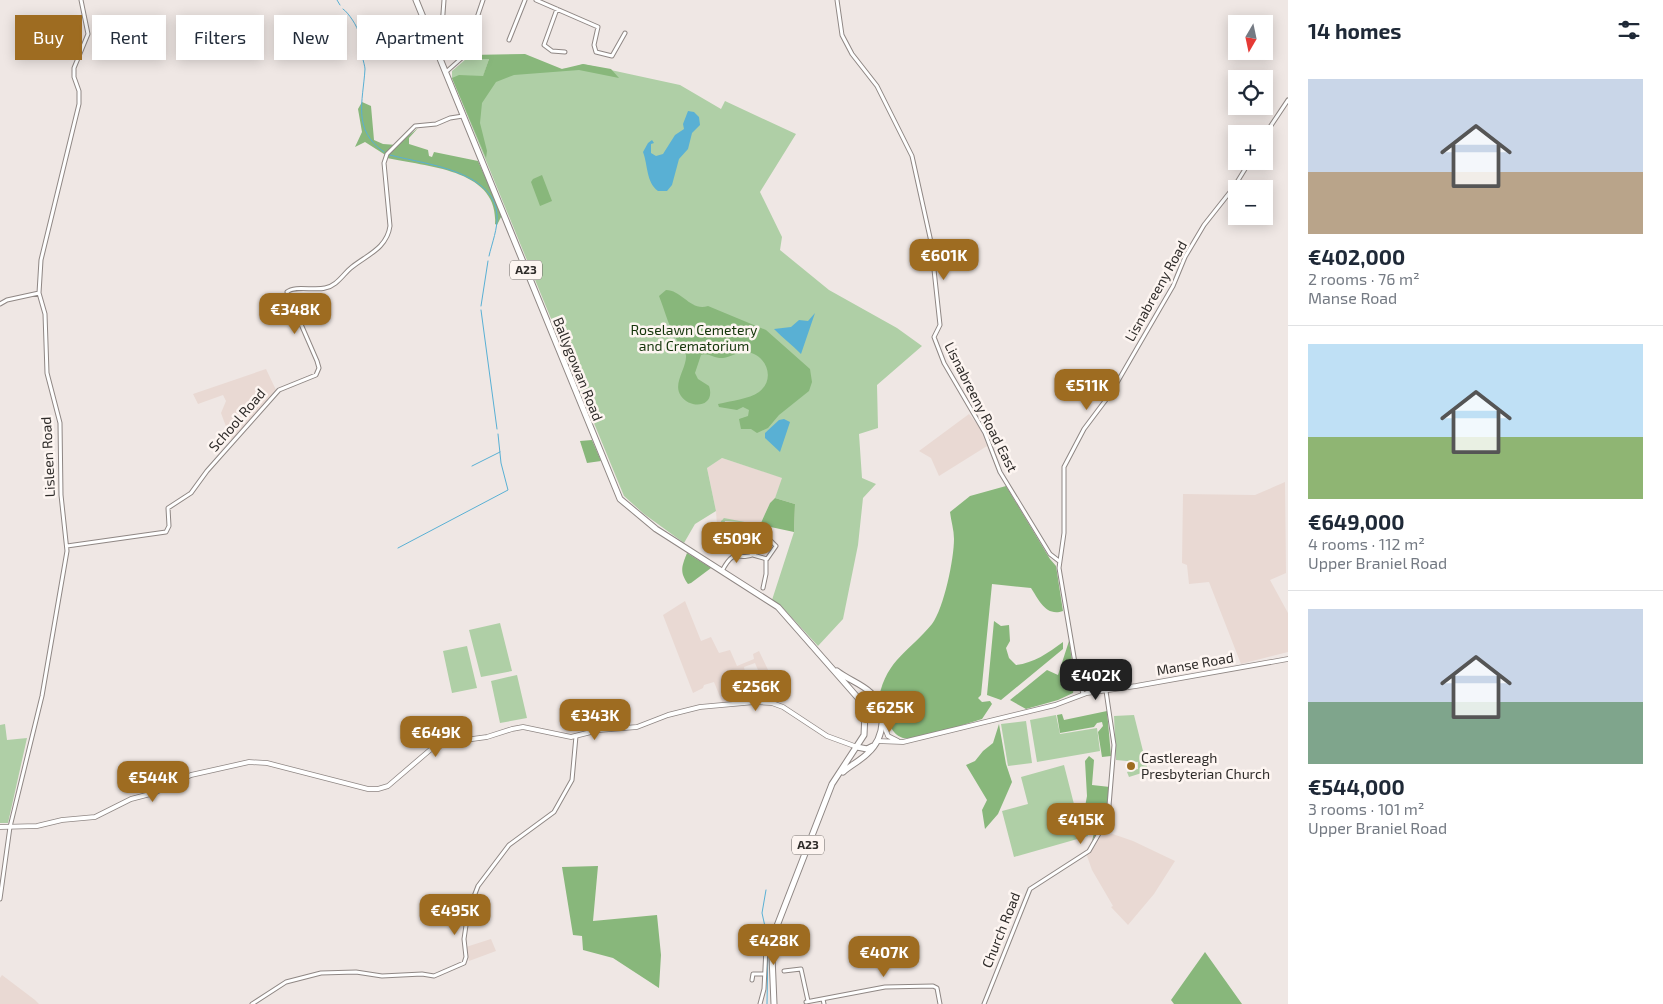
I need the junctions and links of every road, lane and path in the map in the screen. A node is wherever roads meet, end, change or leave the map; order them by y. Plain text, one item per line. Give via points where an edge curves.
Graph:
1 (82, 0) edge
2 (416, 0) edge
3 (444, 0) edge
4 (483, 0) edge
5 (525, 0) edge
6 (536, 0) edge
7 (837, 0) edge
8 (557, 9) junction
9 (443, 15) edge
10 (625, 33) dead end
11 (509, 40) dead end
12 (565, 52) dead end
13 (446, 72) junction
14 (1288, 100) edge
15 (464, 116) junction
16 (1271, 125) edge
17 (1244, 170) edge
18 (39, 293) junction
19 (0, 304) edge
20 (67, 546) junction
21 (753, 555) junction
22 (766, 560) junction
23 (1059, 561) junction
24 (722, 571) junction
25 (763, 588) dead end
26 (1288, 659) edge
27 (827, 662) junction
28 (1106, 691) junction
29 (871, 693) junction
30 (1083, 694) junction
31 (864, 711) junction
32 (882, 718) junction
33 (576, 736) junction
34 (877, 741) junction
35 (903, 742) junction
36 (858, 745) junction
37 (873, 746) junction
38 (837, 777) junction
39 (0, 827) edge
40 (10, 827) junction
41 (0, 899) edge
42 (749, 951) dead end
43 (784, 971) dead end
44 (764, 974) junction
45 (752, 980) dead end
46 (823, 999) junction
47 (252, 1004) edge
48 (760, 1004) edge
49 (774, 1004) edge
50 (824, 1004) edge
51 (940, 1004) edge
52 (984, 1004) edge

1 - 18 street, Lisleen Road via 88,34 74,68 79,104 41,260
2 - 13 main road, Ballygowan Road / A23
3 - 9 street
4 - 13 street via 464,56
5 - 11 street
6 - 8 street
7 - 23 street, Lisnabreeny Road East via 838,24 844,39 877,86 912,156 932,256 940,325 934,337 936,343 948,371 985,433 1000,472 1050,554
8 - 10 street via 598,27 594,45 596,52 612,56
8 - 12 street via 544,45 552,51
13 - 15 main road, Ballygowan Road / A23
14 - 16 street
15 - 20 street, School Road via 415,126 387,154 384,163 390,226 389,234 380,246 331,286 287,292 319,368 316,374 279,390 266,403 191,493 168,508 166,532
15 - 24 main road, Ballygowan Road / A23 via 620,499 656,528
17 - 23 street, Lisnabreeny Road via 1204,225 1111,393 1084,429 1066,462 1063,473 1064,529
18 - 19 street
18 - 20 street, Lisleen Road via 45,314 47,373 60,423 61,496
20 - 40 street, Lisleen Road via 64,580 42,696
21 - 22 street
21 - 22 street via 771,541 776,546 775,550
21 - 24 street via 728,558
22 - 25 street
23 - 30 street, Lisnabreeny Road
24 - 27 main road, Ballygowan Road / A23 via 778,607
26 - 28 street, Manse Road
27 - 29 main road, Ballygowan Road / A23
27 - 31 main road, Ballygowan Road / A23 via 858,698
28 - 30 street, Manse Road
28 - 52 street, Church Road via 1114,745 1108,818 1088,851 1030,889
29 - 31 main road, A23 via 864,696
29 - 32 main road, Ballygowan Road / A23 via 878,701
30 - 35 street, Manse Road via 1055,705
31 - 36 main road, A23 via 866,725
32 - 34 main road, A23
32 - 35 street via 888,736
33 - 36 street via 599,730 637,727 700,707 765,702 790,710 818,731
33 - 40 street via 523,728 450,742 430,750 392,783 378,789 268,762 250,762 190,775 96,817
33 - 47 street via 572,780 554,812 509,846 478,886 467,919 464,963 434,976 321,973 286,982
34 - 35 street, Manse Road
34 - 37 main road, A23
36 - 37 main road, A23 via 867,749
36 - 38 main road, A23
37 - 38 main road, A23
38 - 49 main road, A23 via 775,931 772,956
39 - 40 street
40 - 41 street, Lisleen Road
42 - 44 street via 766,948
43 - 46 street via 791,967 801,969 807,1002
44 - 45 street via 753,974
44 - 48 street
46 - 50 street
46 - 51 street via 885,987 933,986 937,988

